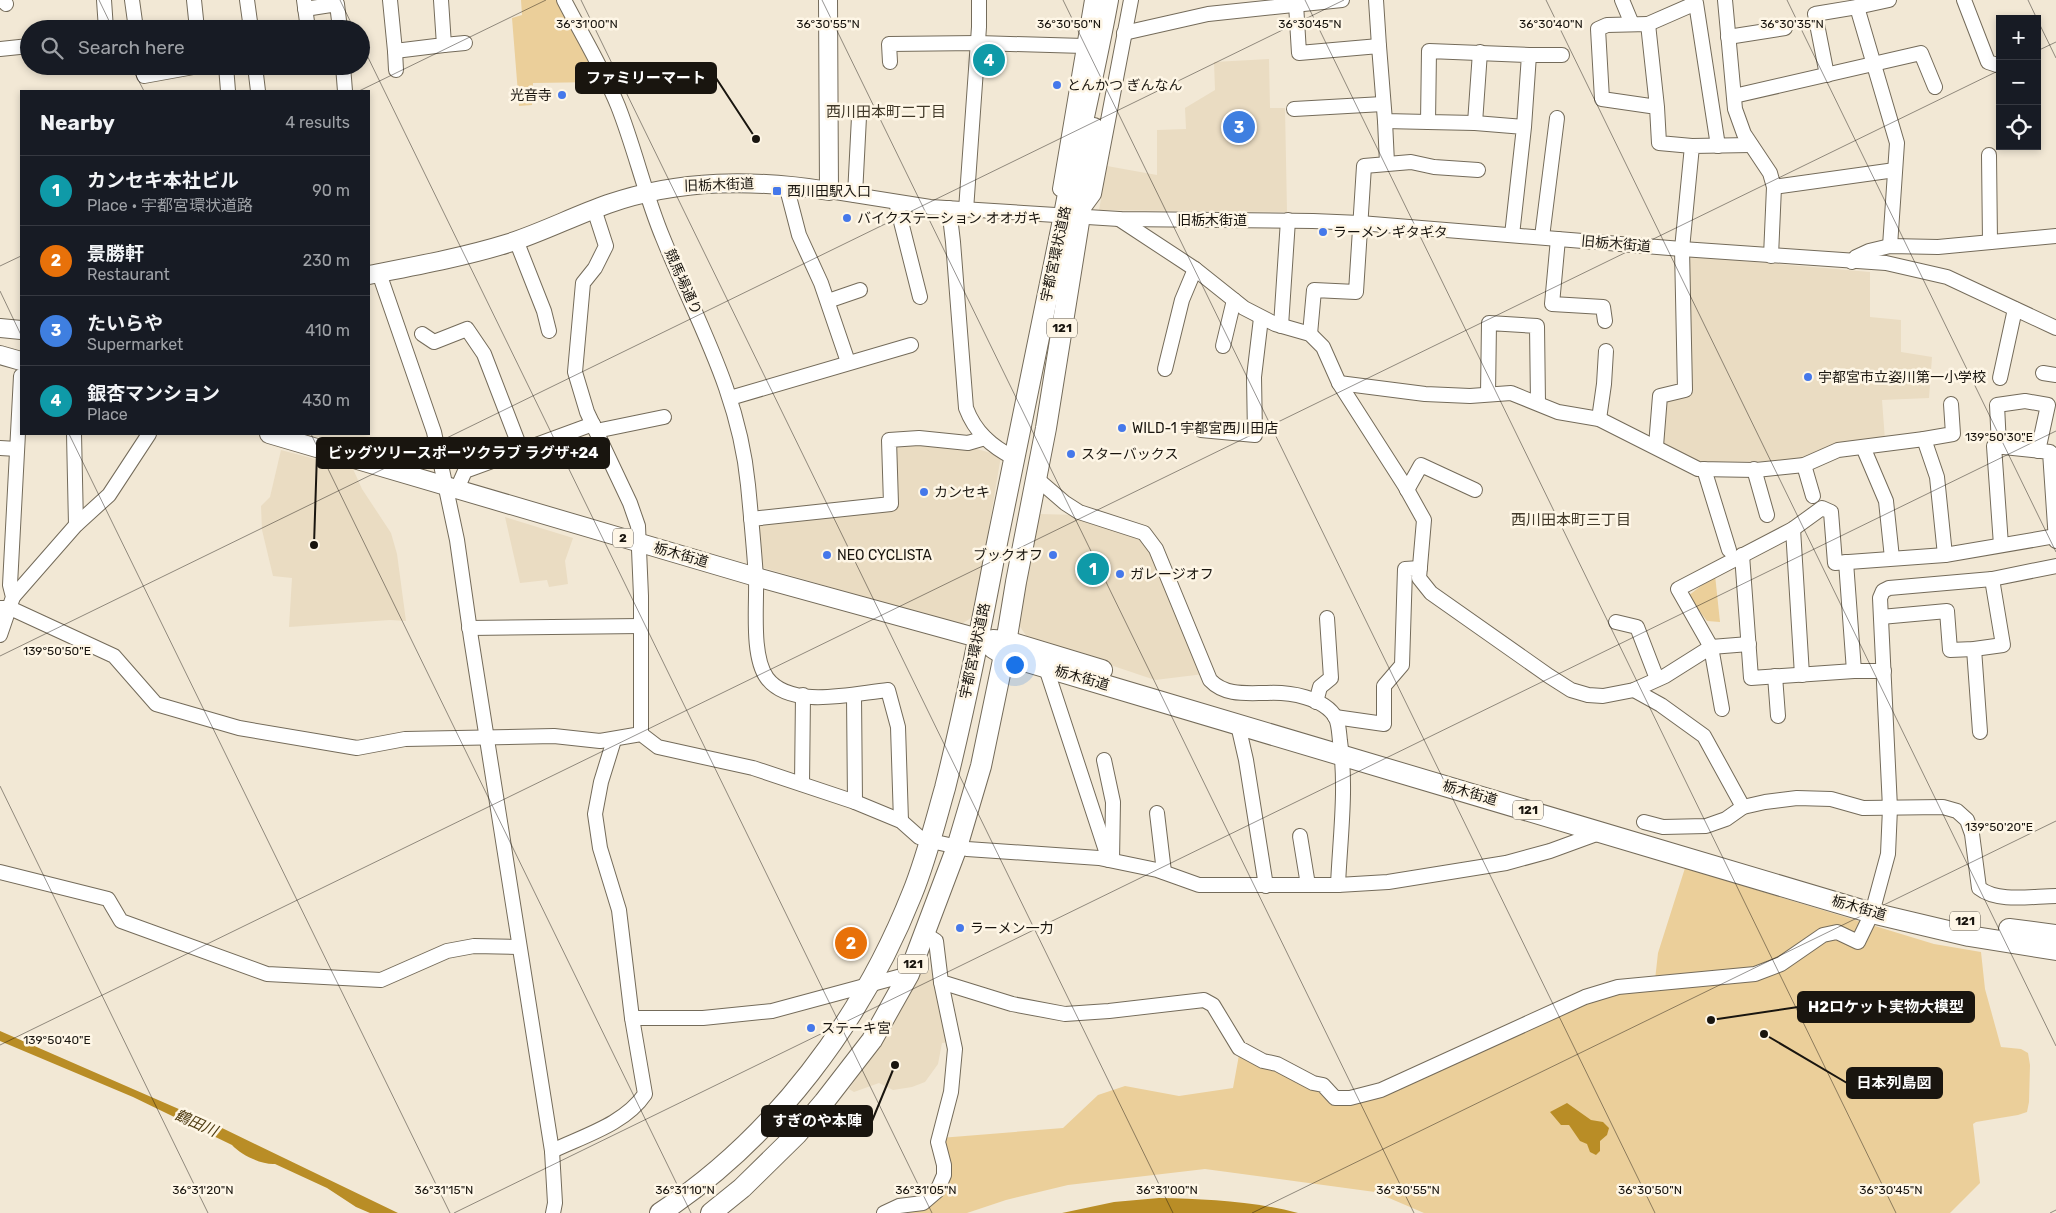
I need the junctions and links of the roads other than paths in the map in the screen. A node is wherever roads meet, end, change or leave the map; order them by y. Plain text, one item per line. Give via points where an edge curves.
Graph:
1 (104, 0) edge
2 (132, 0) edge
3 (194, 0) edge
4 (247, 0) edge
5 (390, 0) edge
6 (440, 0) edge
7 (564, 0) edge
8 (828, 0) edge
9 (979, 0) edge
10 (1092, 0) edge
11 (1108, 0) edge
12 (1120, 0) edge
13 (1131, 0) edge
14 (1342, 0) edge
15 (1376, 0) edge
16 (1622, 0) edge
17 (1725, 0) edge
18 (1889, 0) edge
19 (1964, 0) edge
20 (1696, 1) edge
21 (305, 4) edge
22 (1296, 4) junction
23 (1857, 7) junction
24 (105, 20) edge
25 (135, 20) edge
26 (196, 20) edge
27 (250, 20) edge
28 (307, 20) edge
29 (339, 20) edge
30 (1632, 24) junction
31 (1648, 24) junction
32 (1785, 28) dead end
33 (1124, 33) junction
34 (1728, 38) junction
35 (465, 43) dead end
36 (978, 43) junction
37 (444, 45) junction
38 (1084, 46) junction
39 (1379, 46) junction
40 (20, 47) edge
41 (0, 49) edge
42 (395, 51) junction
43 (1480, 52) junction
44 (1529, 55) junction
45 (1562, 55) dead end
46 (890, 62) dead end
47 (1874, 65) junction
48 (1996, 65) edge
49 (396, 70) dead end
50 (227, 75) edge
51 (256, 75) edge
52 (344, 75) edge
53 (1827, 75) junction
54 (1935, 88) dead end
55 (228, 90) edge
56 (258, 90) edge
57 (345, 90) edge
58 (1734, 96) junction
59 (1383, 104) junction
60 (1657, 107) junction
61 (1294, 109) dead end
62 (859, 117) dead end
63 (1557, 118) dead end
64 (1385, 121) junction
65 (1428, 122) junction
66 (1475, 123) junction
67 (1524, 127) junction
68 (1751, 145) junction
69 (1692, 146) junction
70 (1718, 146) junction
71 (1990, 155) dead end
72 (1387, 163) junction
73 (1478, 170) dead end
74 (1895, 170) junction
75 (786, 186) junction
76 (1774, 187) junction
77 (829, 191) junction
78 (647, 193) junction
79 (855, 196) junction
80 (896, 202) junction
81 (949, 208) junction
82 (594, 209) junction
83 (966, 210) junction
84 (1072, 215) junction
85 (1119, 219) junction
86 (1288, 220) junction
87 (1360, 223) junction
88 (1512, 235) junction
89 (2056, 236) edge
90 (1542, 237) junction
91 (1558, 239) junction
92 (516, 240) junction
93 (1990, 242) junction
94 (1890, 246) junction
95 (1682, 249) junction
96 (1771, 256) junction
97 (1852, 262) junction
98 (1195, 270) junction
99 (374, 274) edge
100 (860, 290) dead end
101 (920, 296) dead end
102 (1234, 300) junction
103 (828, 301) junction
104 (2015, 309) junction
105 (1261, 318) junction
106 (1605, 321) dead end
107 (1281, 326) junction
108 (0, 328) edge
109 (2056, 328) edge
110 (20, 330) edge
111 (548, 331) dead end
112 (0, 333) edge
113 (20, 334) edge
114 (422, 334) dead end
115 (1310, 334) junction
116 (911, 345) dead end
117 (1224, 346) dead end
118 (1606, 352) dead end
119 (0, 355) edge
120 (20, 361) edge
121 (848, 362) junction
122 (1165, 369) dead end
123 (2000, 378) dead end
124 (1339, 384) junction
125 (20, 394) edge
126 (1488, 394) junction
127 (730, 398) junction
128 (1538, 403) junction
129 (1951, 404) dead end
130 (664, 417) dead end
131 (1598, 419) junction
132 (594, 427) junction
133 (1201, 430) dead end
134 (74, 435) edge
135 (148, 435) edge
136 (276, 435) edge
137 (985, 438) junction
138 (1924, 439) junction
139 (312, 440) edge
140 (1656, 446) junction
141 (1999, 446) junction
142 (1863, 447) junction
143 (0, 448) edge
144 (17, 449) junction
145 (521, 450) junction
146 (2038, 451) junction
147 (1014, 458) junction
148 (1804, 465) junction
149 (1704, 469) junction
150 (1754, 470) junction
151 (1036, 478) junction
152 (451, 487) junction
153 (1407, 490) junction
154 (1475, 490) dead end
155 (1813, 496) dead end
156 (1767, 515) dead end
157 (751, 519) junction
158 (76, 525) junction
159 (1793, 529) junction
160 (2056, 536) edge
161 (2056, 541) edge
162 (638, 543) junction
163 (2001, 545) junction
164 (1736, 552) junction
165 (1945, 555) junction
166 (1892, 558) junction
167 (1846, 562) junction
168 (2056, 566) edge
169 (1420, 568) junction
170 (756, 577) junction
171 (1992, 579) junction
172 (8, 604) edge
173 (1881, 617) junction
174 (1327, 618) dead end
175 (1616, 622) dead end
176 (641, 626) junction
177 (469, 628) junction
178 (0, 635) edge
179 (978, 638) junction
180 (1749, 644) junction
181 (1712, 647) junction
182 (1005, 648) junction
183 (1974, 649) junction
184 (1046, 668) junction
185 (1854, 671) junction
186 (1884, 671) junction
187 (1802, 675) junction
188 (1775, 676) junction
189 (1657, 679) junction
190 (1634, 690) junction
191 (804, 695) junction
192 (854, 696) junction
193 (1316, 702) junction
194 (1722, 709) dead end
195 (1778, 716) dead end
196 (1335, 717) junction
197 (1238, 725) junction
198 (1980, 732) dead end
199 (641, 734) junction
200 (487, 738) junction
201 (614, 740) junction
202 (1341, 749) junction
203 (1104, 760) dead end
204 (802, 784) junction
205 (855, 802) junction
206 (1743, 807) junction
207 (1890, 808) junction
208 (1158, 813) dead end
209 (901, 821) junction
210 (1644, 822) dead end
211 (1602, 832) junction
212 (1300, 836) dead end
213 (931, 841) junction
214 (957, 848) junction
215 (1110, 860) junction
216 (0, 872) edge
217 (1164, 872) junction
218 (1308, 885) junction
219 (1338, 885) junction
220 (1266, 886) junction
221 (2056, 896) edge
222 (1874, 906) junction
223 (925, 934) junction
224 (2056, 935) edge
225 (519, 947) junction
226 (2056, 950) edge
227 (909, 974) junction
228 (941, 982) junction
229 (869, 985) junction
230 (632, 1018) junction
231 (552, 1151) junction
232 (554, 1213) edge
233 (660, 1213) edge
234 (711, 1213) edge
235 (884, 1213) edge

1 - 24 street
2 - 25 street
3 - 26 street
4 - 27 street
5 - 42 street
6 - 37 street
7 - 78 street, 競馬場通り via 616,103
8 - 77 main road
9 - 36 street
10 - 38 street
11 - 84 highway, 宇都宮環状道路 / 121 via 1095,74 1075,153
12 - 84 highway, 宇都宮環状道路 / 121 via 1092,138
13 - 33 street
14 - 22 street
15 - 39 street
16 - 30 street
17 - 34 street
18 - 23 street
19 - 48 street via 1988,62
20 - 31 street
20 - 70 street
21 - 28 street
21 - 29 street via 337,4
22 - 33 street via 1208,14
22 - 39 street via 1299,53
23 - 47 street
23 - 53 street via 1815,14
30 - 31 street
30 - 60 street via 1607,25 1598,29 1602,99
31 - 60 street
32 - 34 street
33 - 84 street via 1094,194
34 - 58 street
35 - 37 street
36 - 38 street
36 - 46 street via 889,44
36 - 83 street
37 - 42 street
38 - 84 street via 1060,188
39 - 59 street
40 - 41 street
42 - 49 street
43 - 44 street
43 - 65 street via 1429,51
43 - 66 street
44 - 45 street
44 - 67 street
47 - 53 street
47 - 54 street via 1921,53
47 - 74 street via 1897,143
50 - 55 street
51 - 56 street
52 - 57 street
53 - 58 street
58 - 68 street via 1735,109
59 - 61 street
59 - 64 street
60 - 69 street via 1659,143
62 - 79 street
63 - 90 street
64 - 65 street
64 - 72 street
65 - 66 street
66 - 67 street
67 - 88 street
68 - 70 street
68 - 76 street via 1770,173
69 - 70 street
69 - 95 street
71 - 93 street
72 - 73 street via 1411,162
72 - 87 street via 1364,166
74 - 76 street
74 - 94 street
75 - 77 main road, 旧栃木街道
75 - 78 main road, 旧栃木街道 via 712,183
75 - 103 street via 799,235
76 - 96 street
77 - 79 street, 旧栃木街道
78 - 82 main road, 旧栃木街道
78 - 127 street, 競馬場通り via 663,238 716,356
79 - 80 street, 旧栃木街道
80 - 81 street, 旧栃木街道
80 - 101 street
81 - 83 street, 旧栃木街道
81 - 137 street via 965,399 974,427
82 - 92 main road, 旧栃木街道
82 - 132 street via 606,246 595,268 583,282 576,372
83 - 84 street, 旧栃木街道
84 - 85 street, 旧栃木街道
84 - 147 highway, 宇都宮環状道路 / 121
84 - 151 highway, 宇都宮環状道路 / 121 via 1047,420
85 - 86 street, 旧栃木街道
85 - 98 street
86 - 87 street, 旧栃木街道
86 - 107 street
87 - 88 street, 旧栃木街道
87 - 115 street via 1356,292 1314,290
88 - 90 street, 旧栃木街道
89 - 93 street
90 - 91 street, 旧栃木街道
91 - 95 street, 旧栃木街道
91 - 106 street via 1552,304 1604,307
92 - 99 main road, 旧栃木街道
92 - 111 street via 544,311
93 - 94 street via 1938,247
94 - 97 street via 1869,250
95 - 96 street, 旧栃木街道
95 - 140 street via 1685,390 1660,396
96 - 97 street, 旧栃木街道
97 - 104 street, 旧栃木街道 via 1886,263 1938,275
98 - 102 street
98 - 122 street via 1182,300
99 - 152 street via 434,432
100 - 103 street
102 - 105 street
102 - 117 street
103 - 121 street
104 - 109 street, 旧栃木街道
104 - 123 street
105 - 107 street
105 - 133 street via 1254,377 1255,434
107 - 115 street
108 - 110 main road
112 - 113 main road
114 - 145 street via 434,342 467,329 484,354
115 - 124 street via 1323,347
116 - 121 street
118 - 131 street
119 - 120 main road
121 - 127 street
124 - 126 street via 1425,394
124 - 153 street
125 - 144 street
126 - 128 street via 1511,393
126 - 128 street via 1489,323 1537,326
127 - 157 street, 競馬場通り via 746,462
128 - 131 street via 1558,412
129 - 138 street via 1952,434
130 - 132 street
131 - 140 street
132 - 145 street
132 - 162 street via 630,503 638,526
134 - 158 street
135 - 158 street via 109,496
136 - 139 main road, 栃木街道 / 2
137 - 147 street
137 - 157 street via 968,443 919,438 888,440 891,504
138 - 142 street
138 - 165 street via 1937,476
139 - 152 main road, 栃木街道 / 2
140 - 149 street via 1698,469
141 - 146 street
141 - 146 street via 1997,405 2025,401 2048,405
141 - 163 street via 1994,446
142 - 148 street via 1838,450
142 - 166 street via 1886,501
143 - 144 street
144 - 172 street
145 - 152 street via 464,471
146 - 160 street via 2050,452
147 - 179 highway, 宇都宮環状道路 / 121
148 - 150 street
148 - 155 street
149 - 150 street
149 - 164 street
150 - 156 street
151 - 182 highway, 宇都宮環状道路 / 121
151 - 193 street via 1079,512 1137,530 1149,538 1210,680 1215,685 1241,693 1287,692
152 - 162 main road, 栃木街道 / 2
152 - 177 street
153 - 154 street via 1421,465
153 - 169 street via 1424,520
157 - 170 street, 競馬場通り
158 - 172 street
159 - 164 street
159 - 167 street via 1822,508 1831,512 1835,563
159 - 187 street
160 - 161 street
160 - 163 street
162 - 170 main road, 栃木街道 / 2
162 - 176 street
163 - 165 street
164 - 180 street
164 - 181 street via 1678,589
165 - 166 street
166 - 167 street
167 - 185 street
168 - 171 street
169 - 190 street via 1419,578 1431,593 1571,690 1588,696 1603,696
169 - 196 street via 1405,569 1402,665 1384,686 1384,724
170 - 179 main road, 栃木街道 / 2
170 - 191 street, 競馬場通り via 757,652 767,677 783,690
171 - 173 street via 1889,588 1880,598
171 - 183 street via 2003,645
172 - 178 street
172 - 200 street via 114,656 156,704 239,728 357,748 405,739
173 - 183 street via 1947,611 1950,650
173 - 186 street
174 - 193 street via 1331,678 1320,687
175 - 189 street via 1638,627
176 - 177 street
176 - 199 street
177 - 200 street
179 - 182 highway, 栃木街道 / 121
179 - 213 highway, 宇都宮環状道路 / 121
180 - 181 street
180 - 188 street via 1751,678
181 - 189 street
181 - 194 street
182 - 184 highway, 栃木街道 / 121
182 - 202 highway, 栃木街道 / 121
182 - 214 highway, 宇都宮環状道路 / 121 via 981,766
183 - 198 street
184 - 197 highway, 栃木街道 / 121
184 - 215 street
185 - 186 street
185 - 187 street
186 - 207 street
187 - 188 street
188 - 195 street
189 - 190 street
190 - 206 street via 1704,736
191 - 192 street, 競馬場通り via 813,698
191 - 204 street
192 - 205 street
192 - 209 street, 競馬場通り via 888,690 898,727
193 - 196 street
196 - 202 street
197 - 202 highway, 栃木街道 / 121
197 - 220 street
199 - 201 street
199 - 204 street via 658,747 753,768
200 - 201 street via 554,736
200 - 225 street
201 - 230 street via 601,782 596,814 600,848 618,910
202 - 211 highway, 栃木街道 / 121
202 - 219 street via 1344,769
202 - 222 highway, 栃木街道 / 121
203 - 215 street via 1114,802
204 - 205 street
205 - 209 street
206 - 207 street via 1797,798 1830,799 1863,808
206 - 210 street via 1726,819 1706,826 1663,827
207 - 221 street via 1958,811 1968,820 1979,888 1984,892 2008,897
207 - 222 street via 1888,854
208 - 217 street
209 - 213 street via 919,837
211 - 219 street via 1506,863 1388,882
211 - 222 highway, 栃木街道 / 121
212 - 218 street
213 - 214 street
213 - 229 highway, 宇都宮環状道路 / 121 via 898,928
214 - 215 street
214 - 223 highway, 宇都宮環状道路 / 121
215 - 217 street
216 - 225 street via 108,899 121,921 267,974 381,980 447,951 474,946
217 - 220 street via 1199,886
218 - 219 street
218 - 220 street
222 - 224 highway, 栃木街道 / 121
222 - 226 highway, 栃木街道 / 121 via 1969,936
222 - 228 street via 1858,942 1837,932 1823,935 1781,964 1755,974 1618,987 1585,997 1381,1090 1350,1098 1335,1098 1323,1085 1313,1084 1278,1064 1263,1061 1239,1048 1213,1005 1204,1000 1065,1014 1012,1004
223 - 227 highway, 宇都宮環状道路 / 121
223 - 228 street via 936,941
225 - 231 street
227 - 229 street
227 - 234 highway, 宇都宮環状道路 / 121 via 872,1040 824,1102 772,1161
228 - 235 street via 954,1049 951,1092 938,1142 944,1175 937,1191 923,1203 899,1206
229 - 230 street via 763,1012 703,1018
229 - 233 highway, 宇都宮環状道路 / 121 via 830,1046 774,1114 703,1182
230 - 231 street via 645,1094 639,1104 621,1118
231 - 232 street

